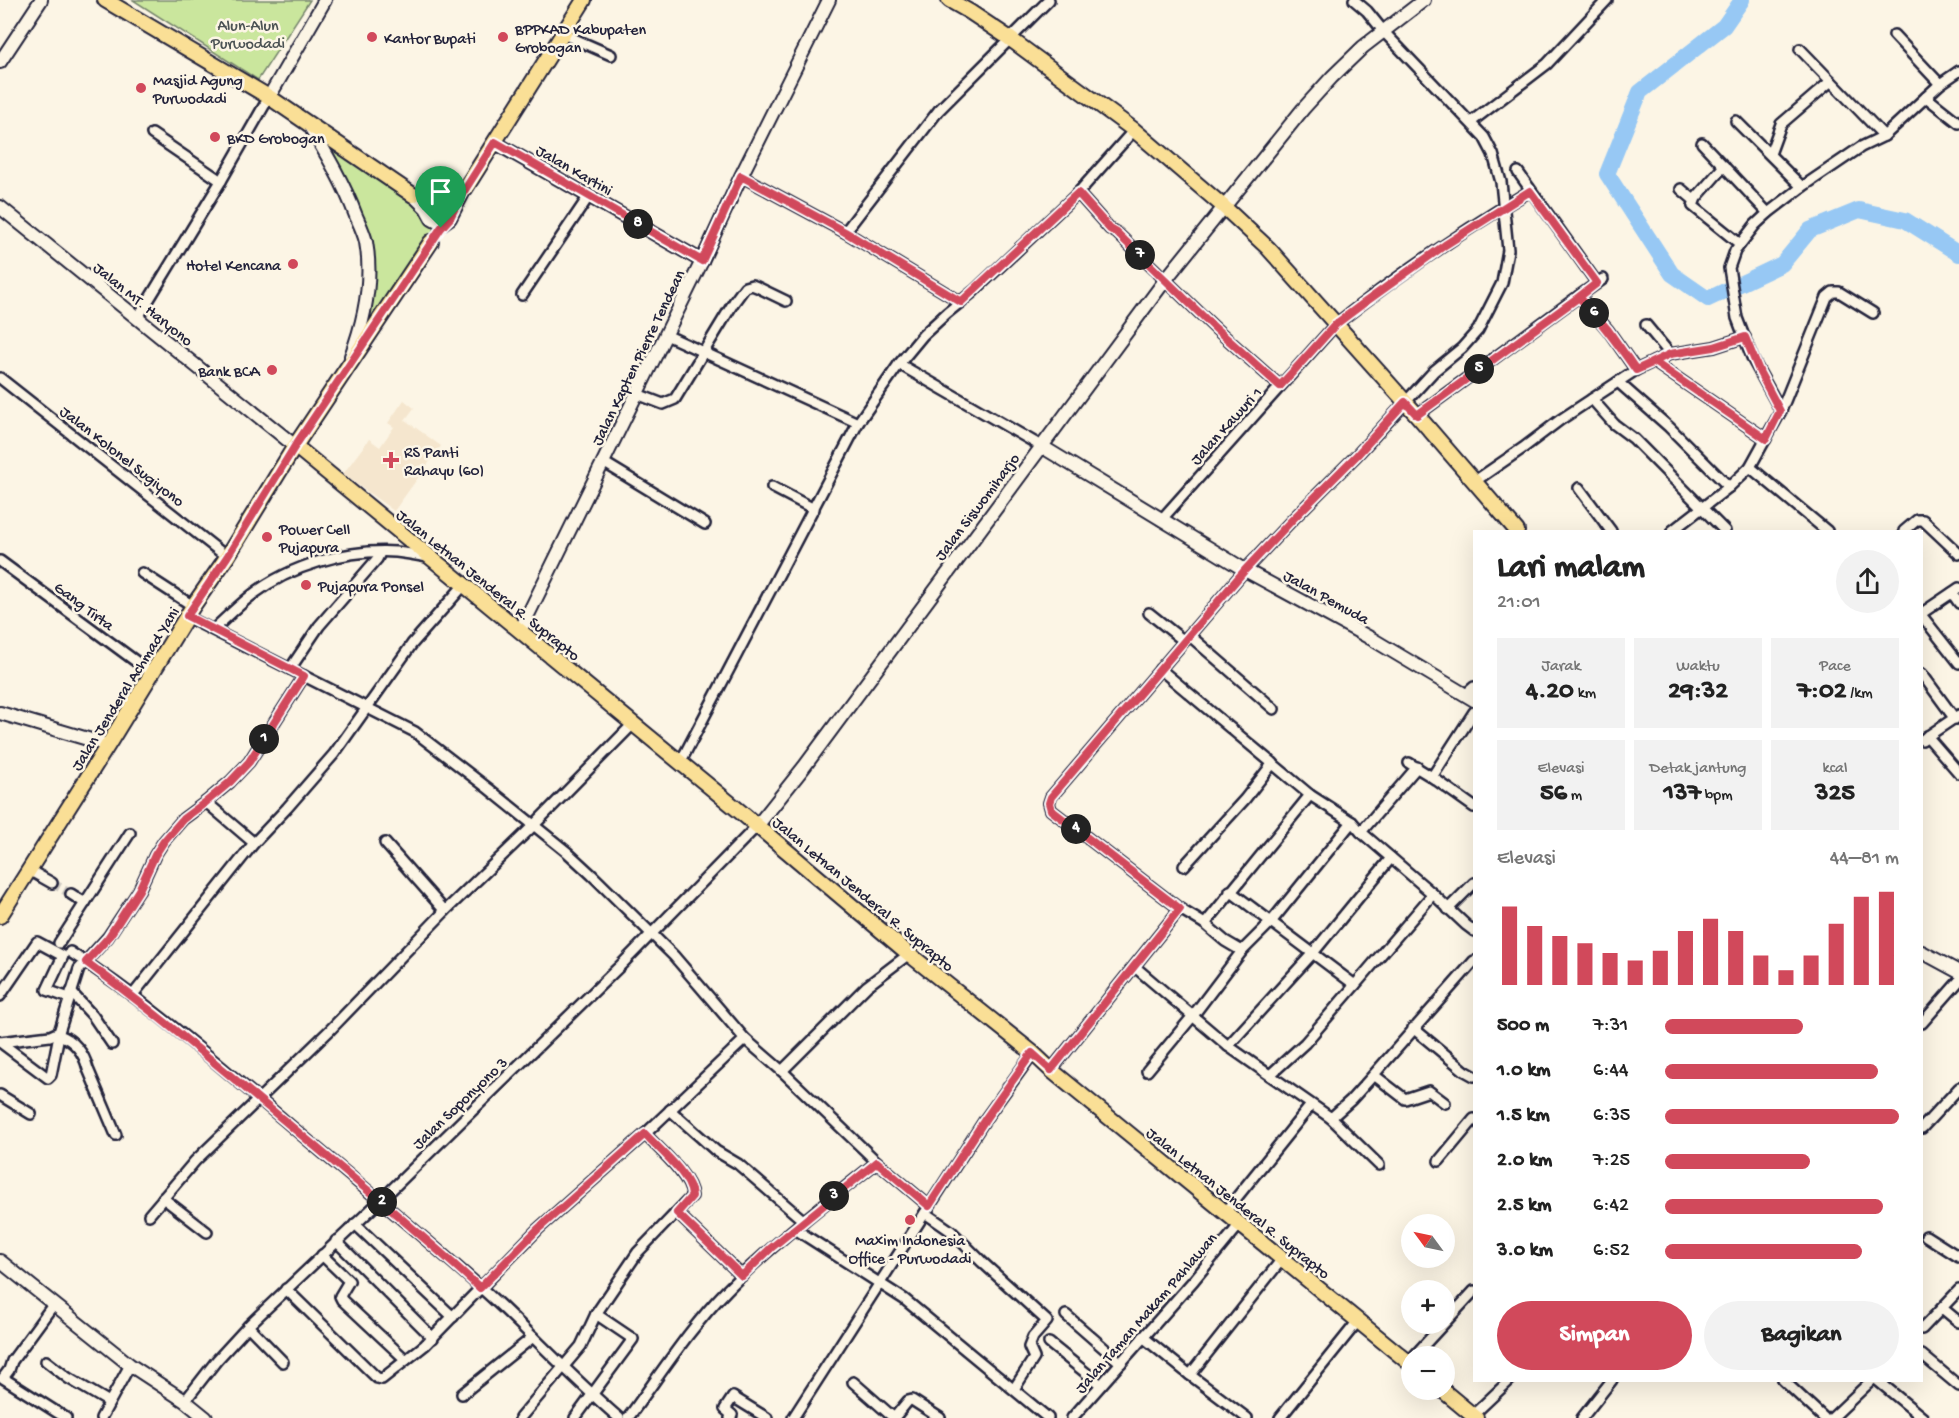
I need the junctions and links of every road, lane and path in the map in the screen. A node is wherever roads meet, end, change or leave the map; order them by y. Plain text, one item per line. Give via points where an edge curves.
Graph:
1 (41, 0) edge
2 (105, 0) edge
3 (325, 0) edge
4 (584, 0) edge
5 (829, 0) edge
6 (949, 0) edge
7 (1049, 0) edge
8 (1354, 0) edge
9 (1424, 0) edge
10 (1607, 0) edge
11 (1384, 32) junction
12 (563, 34) junction
13 (1894, 35) dead end
14 (1010, 38) junction
15 (1800, 49) dead end
16 (611, 56) dead end
17 (0, 62) edge
18 (1959, 71) edge
19 (1831, 81) junction
20 (1940, 84) junction
21 (269, 97) junction
22 (1926, 97) junction
23 (1736, 121) dead end
24 (307, 122) junction
25 (1471, 123) junction
26 (1959, 123) edge
27 (1134, 130) junction
28 (152, 134) dead end
29 (1884, 136) junction
30 (495, 142) junction
31 (1702, 143) dead end
32 (1770, 154) junction
33 (1724, 166) junction
34 (1518, 172) dead end
35 (741, 176) junction
36 (221, 181) junction
37 (1802, 187) junction
38 (465, 189) junction
39 (1681, 189) dead end
40 (1530, 191) junction
41 (1078, 193) junction
42 (413, 195) junction
43 (589, 196) junction
44 (1694, 200) junction
45 (441, 203) junction
46 (0, 207) edge
47 (1224, 207) junction
48 (1503, 208) junction
49 (1768, 213) junction
50 (431, 217) junction
51 (449, 220) junction
52 (845, 232) junction
53 (431, 242) junction
54 (1740, 243) junction
55 (702, 261) junction
56 (1166, 279) junction
57 (522, 295) dead end
58 (1579, 297) junction
59 (786, 301) dead end
60 (961, 302) junction
61 (1873, 313) dead end
62 (137, 319) junction
63 (1336, 324) junction
64 (1646, 325) dead end
65 (666, 335) junction
66 (1745, 337) junction
67 (705, 352) junction
68 (1670, 354) junction
69 (1654, 362) junction
70 (899, 364) junction
71 (1636, 370) junction
72 (346, 371) junction
73 (0, 378) edge
74 (1618, 382) junction
75 (1280, 386) junction
76 (637, 394) junction
77 (1592, 399) junction
78 (1405, 402) junction
79 (1780, 411) junction
80 (1417, 415) junction
81 (858, 423) junction
82 (1766, 439) junction
83 (295, 446) junction
84 (1041, 446) junction
85 (603, 462) junction
86 (1750, 467) junction
87 (1475, 481) junction
88 (772, 487) dead end
89 (1729, 487) junction
90 (1579, 488) dead end
91 (1702, 508) junction
92 (814, 509) junction
93 (1161, 520) junction
94 (705, 524) dead end
95 (1516, 530) edge
96 (1610, 530) edge
97 (1673, 530) edge
98 (1724, 530) edge
99 (1826, 530) edge
100 (1905, 530) edge
101 (380, 553) junction
102 (1959, 554) edge
103 (227, 557) junction
104 (430, 557) junction
105 (0, 561) edge
106 (1245, 570) junction
107 (142, 573) dead end
108 (464, 585) junction
109 (1955, 590) edge
110 (1959, 603) edge
111 (190, 611) junction
112 (1149, 613) dead end
113 (1923, 614) edge
114 (1923, 616) edge
115 (214, 629) junction
116 (520, 631) junction
117 (1187, 638) junction
118 (1959, 663) edge
119 (290, 669) junction
120 (1160, 669) junction
121 (153, 674) junction
122 (1923, 675) edge
123 (304, 676) junction
124 (1472, 693) edge
125 (367, 708) junction
126 (1274, 709) dead end
127 (0, 713) edge
128 (1473, 714) edge
129 (1957, 717) edge
130 (633, 724) junction
131 (1924, 738) edge
132 (108, 745) junction
133 (680, 763) junction
134 (1274, 764) junction
135 (1959, 773) edge
136 (1432, 777) junction
137 (1310, 795) junction
138 (206, 802) junction
139 (1473, 806) edge
140 (1352, 822) junction
141 (534, 825) junction
142 (757, 826) junction
143 (1361, 832) junction
144 (130, 833) dead end
145 (254, 843) junction
146 (386, 843) dead end
147 (1391, 858) junction
148 (1184, 867) dead end
149 (29, 870) junction
150 (52, 883) tunnel mouth
151 (1473, 884) edge
152 (1230, 891) junction
153 (71, 894) tunnel mouth
154 (1433, 894) junction
155 (85, 903) junction
156 (1180, 909) junction
157 (1448, 909) junction
158 (445, 911) junction
159 (0, 916) edge
160 (1271, 922) junction
161 (1205, 924) junction
162 (1473, 930) edge
163 (652, 933) junction
164 (59, 943) dead end
165 (1242, 951) junction
166 (70, 952) dead end
167 (1313, 953) junction
168 (1923, 953) edge
169 (909, 954) junction
170 (86, 962) junction
171 (1473, 962) edge
172 (1135, 967) junction
173 (1959, 972) edge
174 (1959, 981) edge
175 (1355, 985) junction
176 (70, 995) junction
177 (0, 996) edge
178 (132, 996) junction
179 (1192, 1017) junction
180 (1923, 1022) edge
181 (1413, 1028) junction
182 (59, 1033) junction
183 (746, 1039) junction
184 (112, 1044) dead end
185 (1228, 1046) junction
186 (1032, 1053) junction
187 (1051, 1070) junction
188 (782, 1071) junction
189 (1147, 1071) dead end
190 (1270, 1075) junction
191 (1374, 1075) junction
192 (1473, 1075) edge
193 (1959, 1088) edge
194 (0, 1095) edge
195 (258, 1097) junction
196 (1445, 1103) dead end
197 (1311, 1105) junction
198 (670, 1110) junction
199 (31, 1114) dead end
200 (1330, 1118) junction
201 (1473, 1120) edge
202 (1923, 1127) edge
203 (645, 1134) junction
204 (116, 1135) dead end
205 (1439, 1161) dead end
206 (877, 1162) junction
207 (1378, 1165) dead end
208 (163, 1198) junction
209 (380, 1201) junction
210 (927, 1210) junction
211 (1225, 1212) junction
212 (677, 1213) junction
213 (149, 1215) dead end
214 (804, 1221) junction
215 (355, 1224) junction
216 (1240, 1224) junction
217 (795, 1229) junction
218 (207, 1232) dead end
219 (1926, 1236) dead end
220 (336, 1241) junction
221 (322, 1255) junction
222 (1959, 1257) edge
223 (1282, 1259) junction
224 (1, 1263) edge
225 (742, 1276) junction
226 (879, 1282) junction
227 (480, 1288) junction
228 (286, 1289) junction
229 (1959, 1290) edge
230 (1473, 1292) edge
231 (53, 1305) junction
232 (1942, 1308) junction
233 (596, 1314) junction
234 (1066, 1314) dead end
235 (453, 1317) junction
236 (1358, 1321) junction
237 (1959, 1322) edge
238 (248, 1326) junction
239 (1923, 1328) edge
240 (533, 1337) junction
241 (1143, 1337) junction
242 (433, 1338) junction
243 (1048, 1343) dead end
244 (1424, 1346) edge
245 (1401, 1353) edge
246 (1923, 1356) edge
247 (406, 1360) junction
248 (45, 1361) dead end
249 (283, 1362) dead end
250 (1121, 1363) junction
251 (130, 1365) junction
252 (565, 1367) junction
253 (1190, 1375) junction
254 (853, 1382) dead end
255 (1508, 1382) edge
256 (1610, 1382) edge
257 (1785, 1382) edge
258 (1870, 1382) edge
259 (1879, 1382) edge
260 (1101, 1385) junction
261 (1959, 1386) edge
262 (1014, 1389) junction
263 (462, 1394) dead end
264 (592, 1395) junction
265 (1453, 1400) edge
266 (184, 1401) junction
267 (109, 1402) junction
268 (1470, 1416) edge
269 (1243, 1417) edge
270 (66, 1418) edge
271 (101, 1418) edge
272 (206, 1418) edge
273 (520, 1418) edge
274 (575, 1418) edge
275 (619, 1418) edge
276 (628, 1418) edge
277 (730, 1418) edge
278 (767, 1418) edge
279 (793, 1418) edge
280 (894, 1418) edge
281 (940, 1418) edge
282 (1048, 1418) edge
283 (1072, 1418) edge
284 (1280, 1418) edge
285 (1582, 1418) edge
286 (1824, 1418) edge
287 (1832, 1418) edge
288 (1923, 1418) edge

1 - 17 main road
2 - 21 main road
3 - 21 main road
4 - 12 main road
5 - 35 main road, Jalan Kapten Pierre Tendean
6 - 14 main road
7 - 14 street
8 - 11 street
9 - 11 main road, Jalan Siswomiharjo
10 - 25 street via 1547,64
11 - 25 street
11 - 47 main road, Jalan Siswomiharjo via 1332,77
12 - 16 street
12 - 30 main road
13 - 20 street
14 - 27 main road
14 - 52 street via 939,110
15 - 19 street
18 - 20 street
19 - 29 street
19 - 32 street via 1781,124
20 - 22 street
21 - 24 main road
21 - 36 street
22 - 26 street
22 - 29 street
23 - 32 street
24 - 42 main road
24 - 72 main road via 334,168 366,240 366,309
25 - 48 street via 1493,154
27 - 41 street
27 - 47 main road
28 - 36 street
29 - 37 street
30 - 38 main road
30 - 43 main road, Jalan Kartini
31 - 33 street
32 - 37 street
33 - 44 street
33 - 49 street
34 - 40 street
35 - 52 street
35 - 55 main road, Jalan Kapten Pierre Tendean
36 - 62 street
37 - 49 street
38 - 45 main road via 449,202
38 - 51 main road
39 - 44 street
40 - 48 street, Jalan Kawuri 1
40 - 58 street via 1600,281
41 - 56 street via 1110,229
41 - 60 street
42 - 45 main road
42 - 50 main road
43 - 55 main road, Jalan Kartini
43 - 57 street
44 - 54 street via 1694,206
45 - 50 main road via 431,209
45 - 51 main road via 450,209
46 - 62 main road, Jalan MT. Haryono
47 - 56 main road, Jalan Siswomiharjo
47 - 63 main road via 1268,248
48 - 63 street, Jalan Kawuri 1
48 - 78 street via 1508,250 1496,297 1470,340
49 - 54 street
50 - 51 main road via 441,224
50 - 53 main road
51 - 53 main road
52 - 60 street
53 - 72 main road, Jalan Jenderal Achmad Yani
54 - 66 street via 1729,268 1737,318
55 - 65 main road, Jalan Kapten Pierre Tendean
56 - 75 street
56 - 84 main road, Jalan Siswomiharjo
58 - 71 street
58 - 80 street
59 - 67 street via 752,285 746,287
60 - 70 street via 923,335
61 - 79 street via 1839,292 1827,297
62 - 83 main road, Jalan MT. Haryono
63 - 75 street, Jalan Kawuri 1
63 - 78 main road
64 - 68 street
65 - 67 street
65 - 76 main road, Jalan Kapten Pierre Tendean
66 - 68 street
66 - 79 street
67 - 76 street via 670,403
67 - 81 street
68 - 69 street
69 - 71 street
69 - 82 street
70 - 81 street
70 - 84 street
71 - 74 street
72 - 83 main road, Jalan Jenderal Achmad Yani
73 - 103 street, Jalan Kolonel Sugiyono
74 - 77 street
74 - 89 street
75 - 93 street, Jalan Kawuri 1
76 - 85 main road, Jalan Kapten Pierre Tendean
77 - 87 street
77 - 91 street
78 - 80 main road
78 - 106 street
79 - 82 street
80 - 87 main road
81 - 92 street
82 - 86 street
83 - 103 main road, Jalan Jenderal Achmad Yani
83 - 104 main road, Jalan Letnan Jenderal R. Suprapto
84 - 93 main road, Jalan Pemuda
84 - 142 main road, Jalan Siswomiharjo
85 - 94 street
85 - 116 main road, Jalan Kapten Pierre Tendean
86 - 89 street
86 - 99 street
87 - 95 main road
88 - 92 street
89 - 91 street
90 - 96 street
91 - 97 street
91 - 98 street
92 - 133 street
93 - 106 main road, Jalan Pemuda
100 - 102 street via 1923,520
101 - 104 street
101 - 115 street via 316,562 282,577 253,594
101 - 119 street via 319,626
103 - 111 main road, Jalan Jenderal Achmad Yani
104 - 108 main road, Jalan Letnan Jenderal R. Suprapto
105 - 121 street, Gang Tirta
106 - 117 street
106 - 124 main road, Jalan Pemuda
107 - 111 street
108 - 116 main road, Jalan Letnan Jenderal R. Suprapto
108 - 125 street via 412,644
109 - 110 street
109 - 113 street
111 - 115 street
111 - 121 main road, Jalan Jenderal Achmad Yani
112 - 117 street
114 - 118 street
115 - 119 street
116 - 130 main road, Jalan Letnan Jenderal R. Suprapto
117 - 120 street
117 - 126 street
119 - 123 street
120 - 134 street
120 - 156 street via 1049,803 1051,810
121 - 132 main road, Jalan Jenderal Achmad Yani
122 - 129 street
123 - 125 street
123 - 138 street via 249,762
125 - 141 street via 415,732
125 - 145 street via 334,754
127 - 132 main road
128 - 136 street
129 - 131 street
130 - 133 main road, Jalan Letnan Jenderal R. Suprapto
130 - 141 street
131 - 135 street
132 - 149 main road, Jalan Jenderal Achmad Yani
133 - 142 main road, Jalan Letnan Jenderal R. Suprapto
134 - 137 street
134 - 148 street
136 - 139 street
136 - 143 street via 1413,765
137 - 140 street
137 - 152 street
138 - 145 street
138 - 170 street via 183,819 164,841 139,890 108,938
140 - 143 street
140 - 160 street
141 - 158 street
141 - 163 street
142 - 163 street, Jalan Soponyono 3
142 - 169 main road, Jalan Letnan Jenderal R. Suprapto
143 - 147 street
144 - 155 street
145 - 178 street
146 - 158 street
147 - 154 street
147 - 167 street
149 - 150 street
149 - 159 main road, Jalan Jenderal Achmad Yani
151 - 157 street
152 - 160 street
152 - 161 street
153 - 155 street
154 - 157 street
154 - 175 street
155 - 164 street
156 - 161 street
156 - 172 street
157 - 162 street
158 - 195 street via 329,1031
160 - 165 street
160 - 167 street
161 - 165 street
163 - 183 street
163 - 209 street, Jalan Soponyono 3
165 - 179 street
166 - 170 street
167 - 175 street
167 - 185 street
168 - 173 main road
169 - 186 main road, Jalan Letnan Jenderal R. Suprapto
169 - 188 street via 872,982
170 - 176 street via 79,969
170 - 178 street
171 - 181 street
172 - 179 street
172 - 187 street
174 - 180 street
175 - 190 street via 1305,1043
176 - 177 street via 47,990 63,956 36,942
176 - 182 street
176 - 184 street via 93,1016
178 - 195 street
179 - 185 street
179 - 189 street
181 - 191 street
181 - 192 street
182 - 182 street via 48,1078 0,1042 50,1036
182 - 204 street via 85,1057
183 - 188 street
183 - 198 street
185 - 190 street
186 - 187 main road, Jalan Letnan Jenderal R. Suprapto
186 - 210 street
187 - 211 main road, Jalan Letnan Jenderal R. Suprapto
188 - 206 street
190 - 197 street
191 - 196 street via 1405,1099 1429,1091
191 - 200 street
193 - 202 street
194 - 199 street
195 - 208 street
195 - 209 street
197 - 200 street
197 - 211 street
198 - 203 street
198 - 214 street
200 - 207 street
201 - 205 street
203 - 212 street via 692,1189 692,1196
203 - 227 street via 538,1229
206 - 210 street
206 - 214 street
208 - 213 street
208 - 218 street
209 - 215 street, Jalan Soponyono 3
209 - 227 street
210 - 226 street
210 - 262 street via 1047,1321 1033,1337 1029,1347 1034,1358
211 - 216 main road, Jalan Letnan Jenderal R. Suprapto
212 - 225 street
212 - 233 street via 638,1252
214 - 217 street
215 - 220 street, Jalan Soponyono 3
215 - 235 street
216 - 223 main road, Jalan Letnan Jenderal R. Suprapto
216 - 241 street, Jalan Taman Makam Pahlawan
217 - 225 street
217 - 226 street
219 - 222 street
220 - 221 street, Jalan Soponyono 3
220 - 242 street
221 - 228 street, Jalan Soponyono 3
221 - 247 street via 349,1281 340,1296 342,1300
223 - 236 main road, Jalan Letnan Jenderal R. Suprapto
223 - 253 street
224 - 231 main road
225 - 276 street via 688,1335
226 - 262 street
226 - 279 street
227 - 235 street
227 - 240 street
228 - 238 street, Jalan Soponyono 3
228 - 247 street via 378,1379
229 - 232 street
230 - 244 street
231 - 251 main road
231 - 270 street via 3,1378
232 - 237 street
232 - 239 street
233 - 252 street via 581,1346
233 - 264 street via 633,1339
234 - 250 street
235 - 242 street
236 - 245 main road, Jalan Letnan Jenderal R. Suprapto
236 - 284 street
238 - 249 street
238 - 266 street, Jalan Soponyono 3
240 - 252 street
240 - 263 street
241 - 250 street, Jalan Taman Makam Pahlawan
241 - 253 street
242 - 247 street
243 - 260 street
246 - 261 street
248 - 267 street
250 - 260 street, Jalan Taman Makam Pahlawan
251 - 266 main road
251 - 267 street
252 - 264 street
252 - 273 street
253 - 269 street
254 - 280 street
255 - 268 street
256 - 285 street
257 - 286 street
258 - 287 street
259 - 288 street
260 - 283 street, Jalan Taman Makam Pahlawan
262 - 282 street
264 - 274 street
264 - 275 street
265 - 268 main road
266 - 272 main road
267 - 271 street
277 - 278 street via 732,1414 725,1408 733,1397
280 - 281 street via 912,1400

